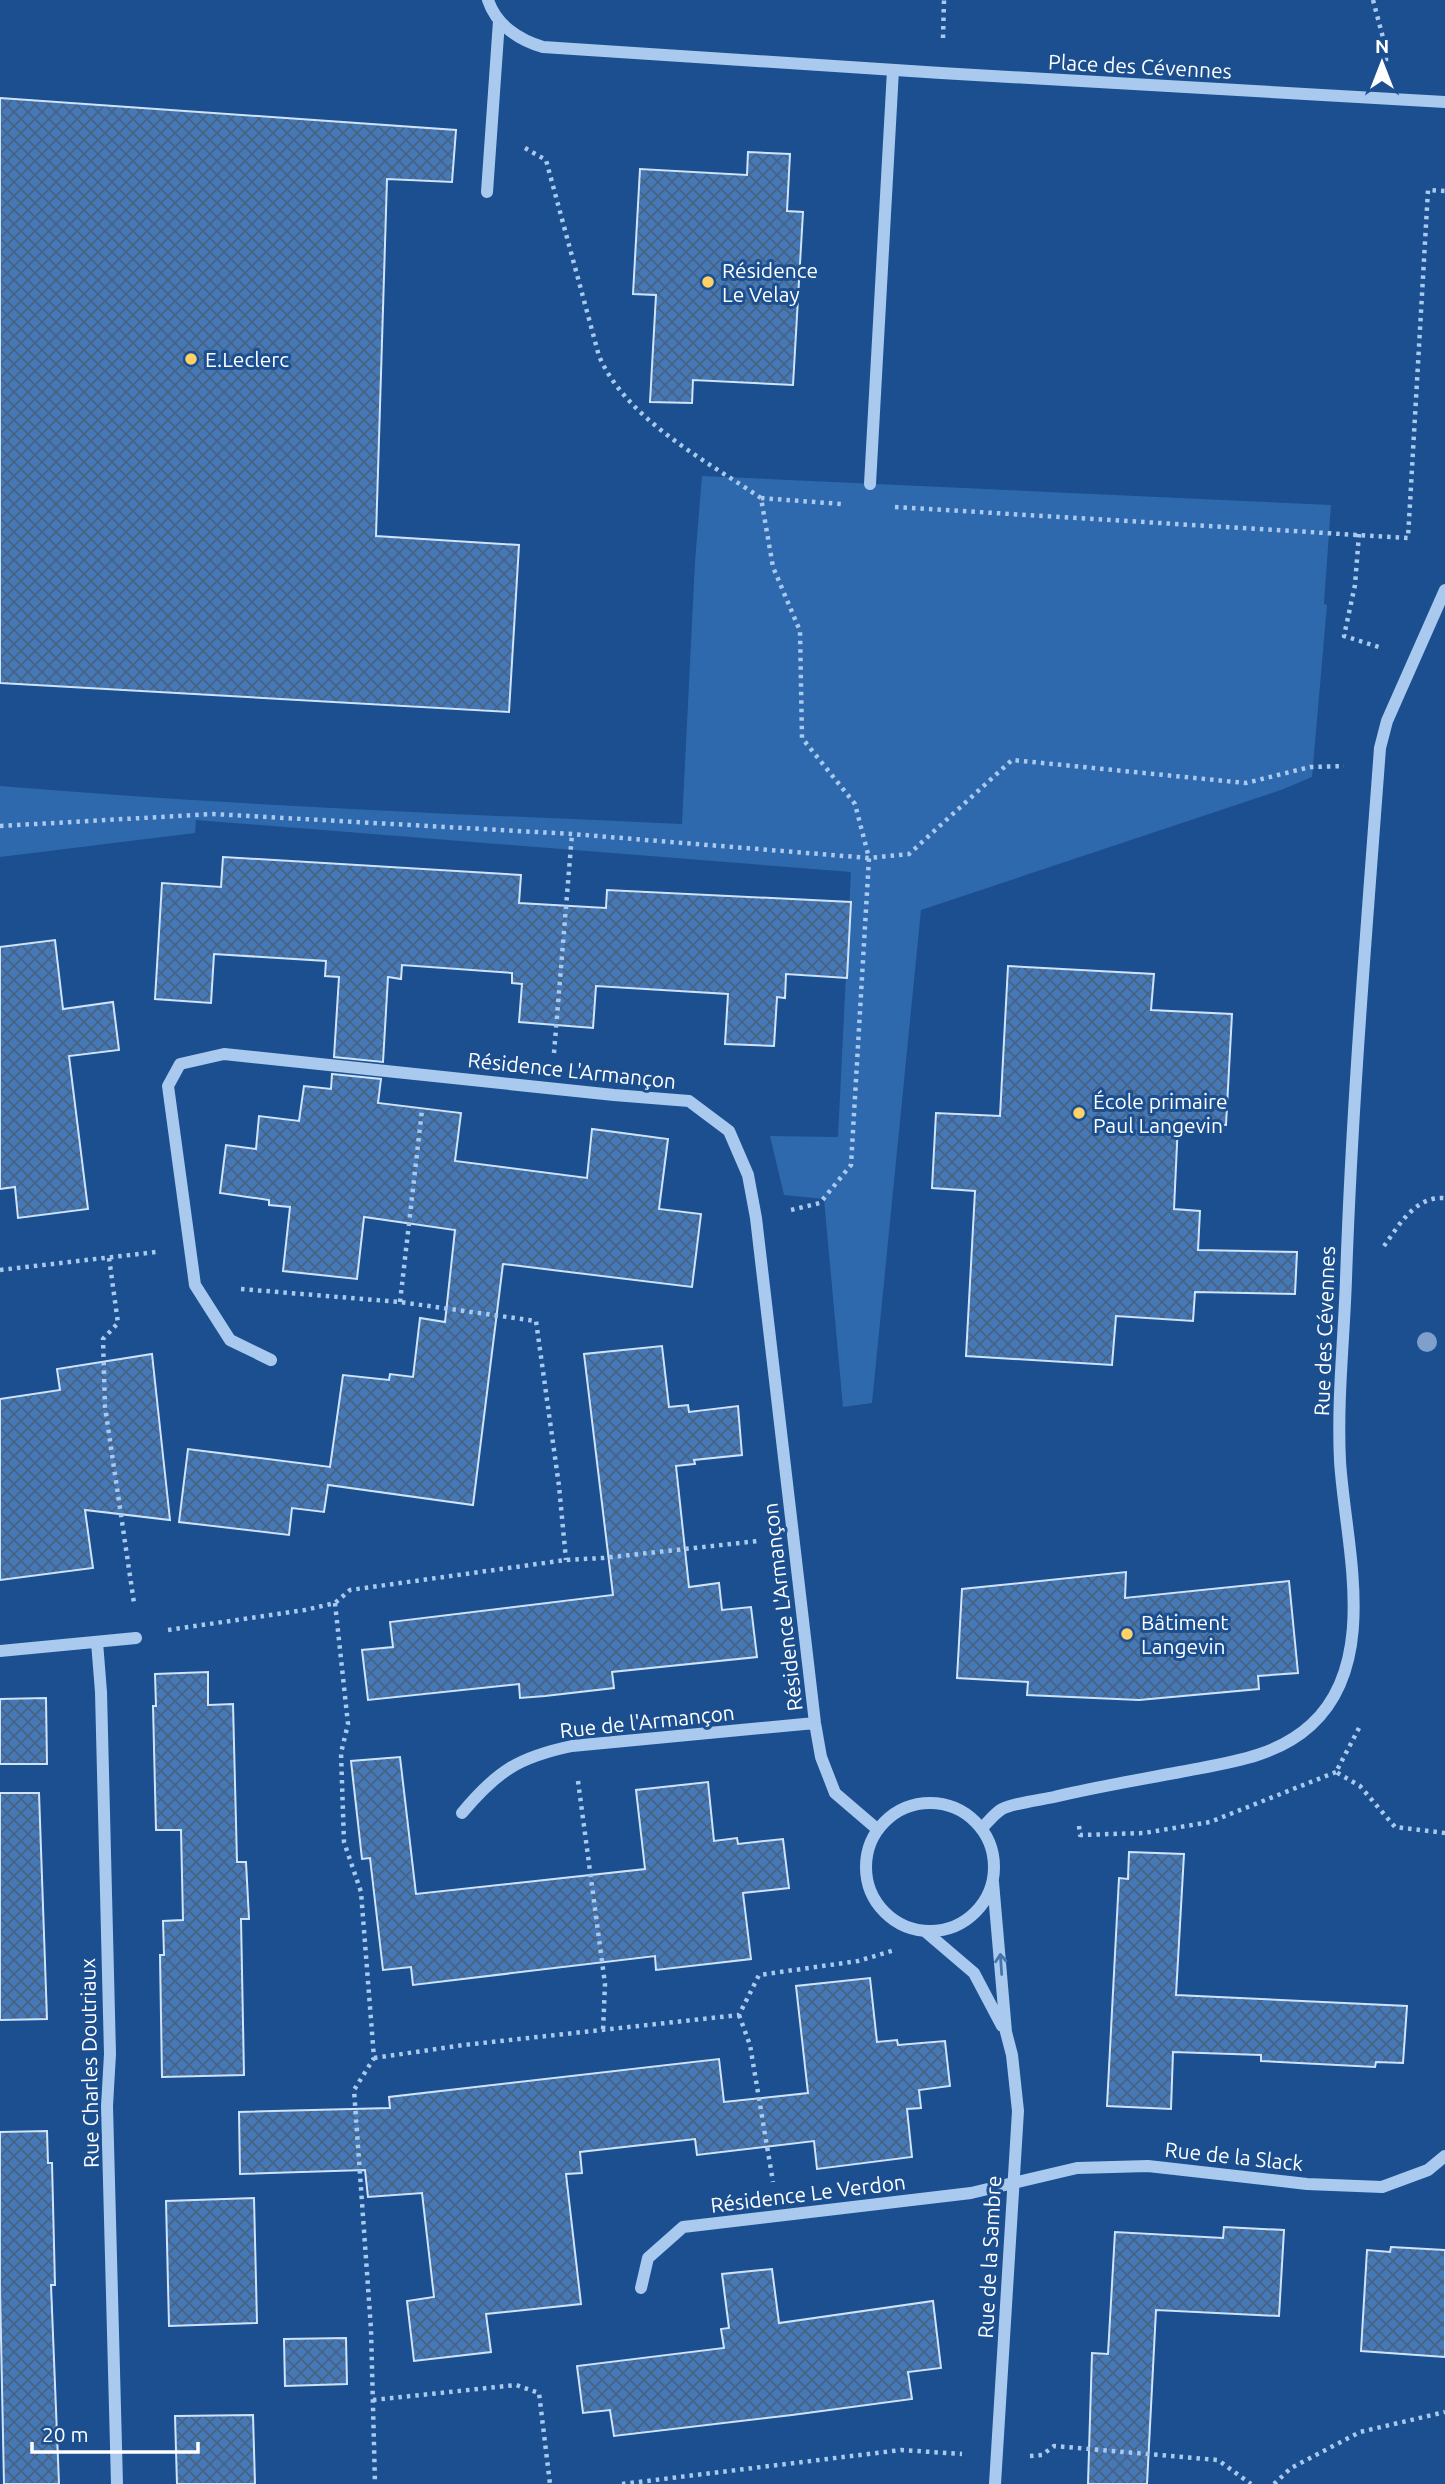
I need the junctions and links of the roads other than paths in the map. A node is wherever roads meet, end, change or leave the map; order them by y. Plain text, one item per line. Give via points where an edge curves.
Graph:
1 (488, 0) edge
2 (499, 21) junction
3 (893, 70) junction
4 (1445, 102) edge
5 (487, 192) dead end
6 (870, 484) dead end
7 (1445, 590) edge
8 (271, 1360) dead end
9 (136, 1638) road end
10 (97, 1642) junction
11 (0, 1651) edge
12 (815, 1723) junction
13 (463, 1813) dead end
14 (982, 1828) junction
15 (877, 1829) junction
16 (993, 1882) junction
17 (926, 1932) junction
18 (1006, 2032) junction
19 (1445, 2156) edge
20 (1013, 2182) junction
21 (642, 2288) dead end
22 (117, 2484) edge
23 (995, 2484) edge

1 - 2 street
2 - 3 street, Place des Cévennes via 529,43 543,47
2 - 5 street
3 - 4 street, Place des Cévennes
3 - 6 street
7 - 14 street, Rue des Cévennes via 1383,733 1379,764 1347,1256 1340,1450 1353,1604 1349,1662 1327,1707 1312,1724 1268,1752 1002,1809
8 - 12 street, Résidence L'Armançon via 230,1340 195,1285 168,1086 180,1064 224,1054 689,1101 730,1131 748,1175
9 - 10 street
10 - 11 street
10 - 22 street, Rue Charles Doutriaux
12 - 13 street, Rue de l'Armançon via 572,1745 543,1752 484,1786
12 - 15 street, Résidence L'Armançon via 821,1757 835,1793
14 - 15 street via 959,1809 929,1802 900,1809
14 - 16 street via 994,1853
15 - 17 street via 866,1854 867,1883 880,1908 902,1925
16 - 17 street via 986,1899 961,1924
18 -> 16 street, Rue de la Sambre
17 - 18 street, Rue de la Sambre via 974,1973
18 - 20 street, Rue de la Sambre via 1018,2111
19 - 20 street, Rue de la Slack via 1428,2170 1382,2187 1307,2184 1148,2166 1077,2168
20 - 21 street, Résidence Le Verdon via 971,2193 683,2227 648,2258
20 - 23 street, Rue de la Sambre

